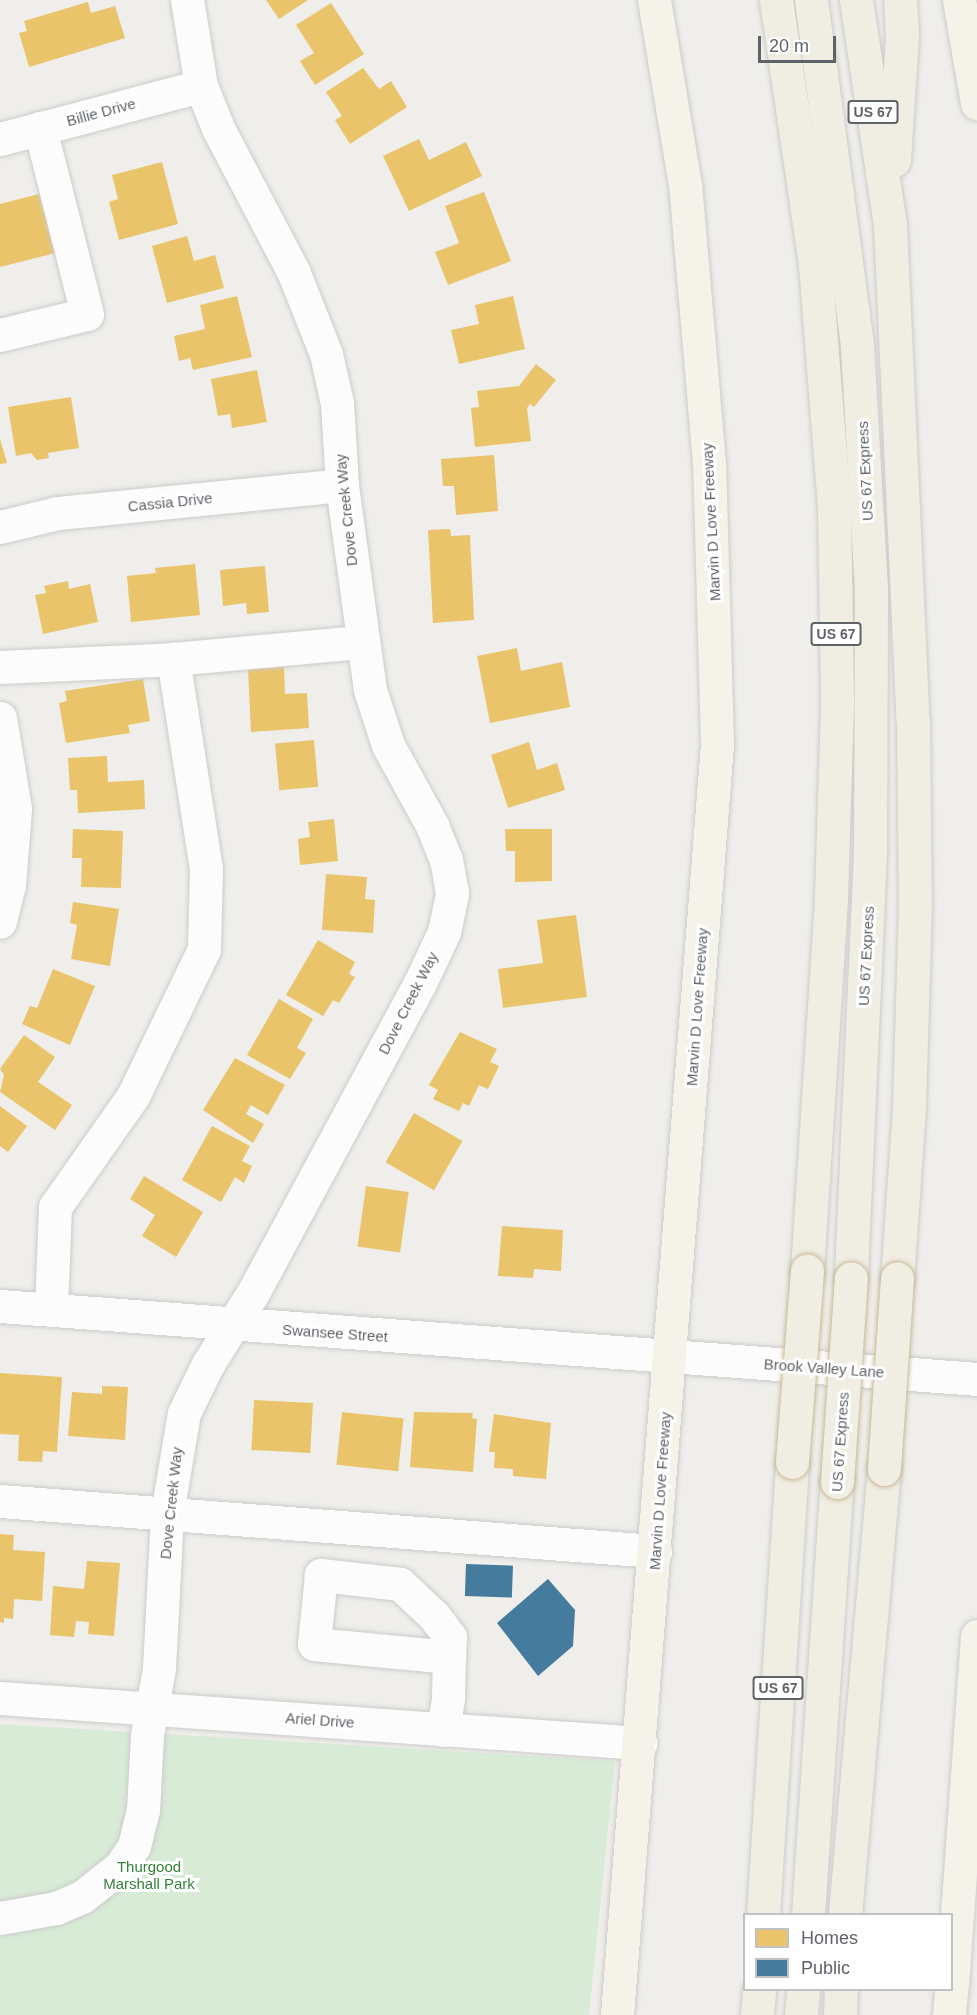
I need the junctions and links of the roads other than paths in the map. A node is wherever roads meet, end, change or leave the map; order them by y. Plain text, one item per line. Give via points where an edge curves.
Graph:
1 (187, 0) edge
2 (654, 0) edge
3 (753, 0) edge
4 (777, 0) edge
5 (811, 0) edge
6 (856, 0) edge
7 (900, 0) edge
8 (959, 0) edge
9 (974, 60) edge
10 (201, 86) junction
11 (977, 103) edge
12 (40, 128) junction
13 (0, 140) edge
14 (890, 224) junction
15 (815, 265) junction
16 (0, 335) edge
17 (342, 485) junction
18 (0, 528) edge
19 (360, 642) junction
20 (174, 659) junction
21 (0, 667) edge
22 (0, 718) edge
23 (0, 922) edge
24 (0, 1306) edge
25 (51, 1310) junction
26 (231, 1326) junction
27 (670, 1357) junction
28 (977, 1379) edge
29 (0, 1501) edge
30 (167, 1513) junction
31 (655, 1551) junction
32 (977, 1636) edge
33 (449, 1657) junction
34 (0, 1698) edge
35 (152, 1708) junction
36 (443, 1730) junction
37 (640, 1743) junction
38 (764, 1913) edge
39 (808, 1913) edge
40 (845, 1913) edge
41 (0, 1918) edge
42 (953, 1958) edge
43 (759, 1991) edge
44 (803, 1991) edge
45 (841, 1991) edge
46 (951, 1991) edge
47 (617, 2015) edge
48 (758, 2015) edge
49 (801, 2015) edge
50 (840, 2015) edge
51 (949, 2015) edge

1 - 10 street, Dove Creek Way
2 - 27 main road, Marvin D Love Freeway via 685,185 709,463 716,601 717,744
3 - 15 highway
4 - 15 highway, US 67
5 - 39 highway, US 67 Express, bridge via 857,346 872,589 870,854 851,1278
6 - 14 highway, US 67
7 - 14 highway via 902,35
8 - 9 main road
9 - 11 main road
10 - 12 street, Billie Drive
10 - 17 street, Dove Creek Way via 317,326 337,403
12 - 13 street, Billie Drive
12 - 16 street via 87,314
14 - 40 highway, US 67, bridge via 909,581 915,904 909,1108 884,1470
15 - 38 highway, US 67, bridge via 834,507 837,705 831,899
17 - 18 street, Cassia Drive via 58,513
17 - 19 street, Dove Creek Way
19 - 20 street
19 - 26 street, Dove Creek Way via 369,690 388,745 433,827 446,860 452,893 444,932 419,984
20 - 21 street
20 - 25 street via 206,869 204,949 133,1096 55,1208
22 - 23 street via 15,810 9,885
24 - 25 street, Swansee Street
25 - 26 street, Swansee Street
26 - 27 street, Swansee Street
26 - 30 street, Dove Creek Way via 184,1413
27 - 28 street, Brook Valley Lane
27 - 31 main road, Marvin D Love Freeway
29 - 30 street
30 - 31 street
30 - 35 street, Dove Creek Way via 159,1668
31 - 37 main road, Marvin D Love Freeway
32 - 42 main road
33 - 33 street via 314,1644 321,1575 400,1584 450,1636
33 - 36 street
34 - 35 street, Ariel Drive
35 - 36 street, Ariel Drive
35 - 41 street, Dove Creek Way via 142,1810 134,1845 120,1868 82,1897 56,1908
36 - 37 street, Ariel Drive
37 - 47 main road, Marvin D Love Freeway
43 - 48 highway
44 - 49 highway
45 - 50 highway
46 - 51 main road

